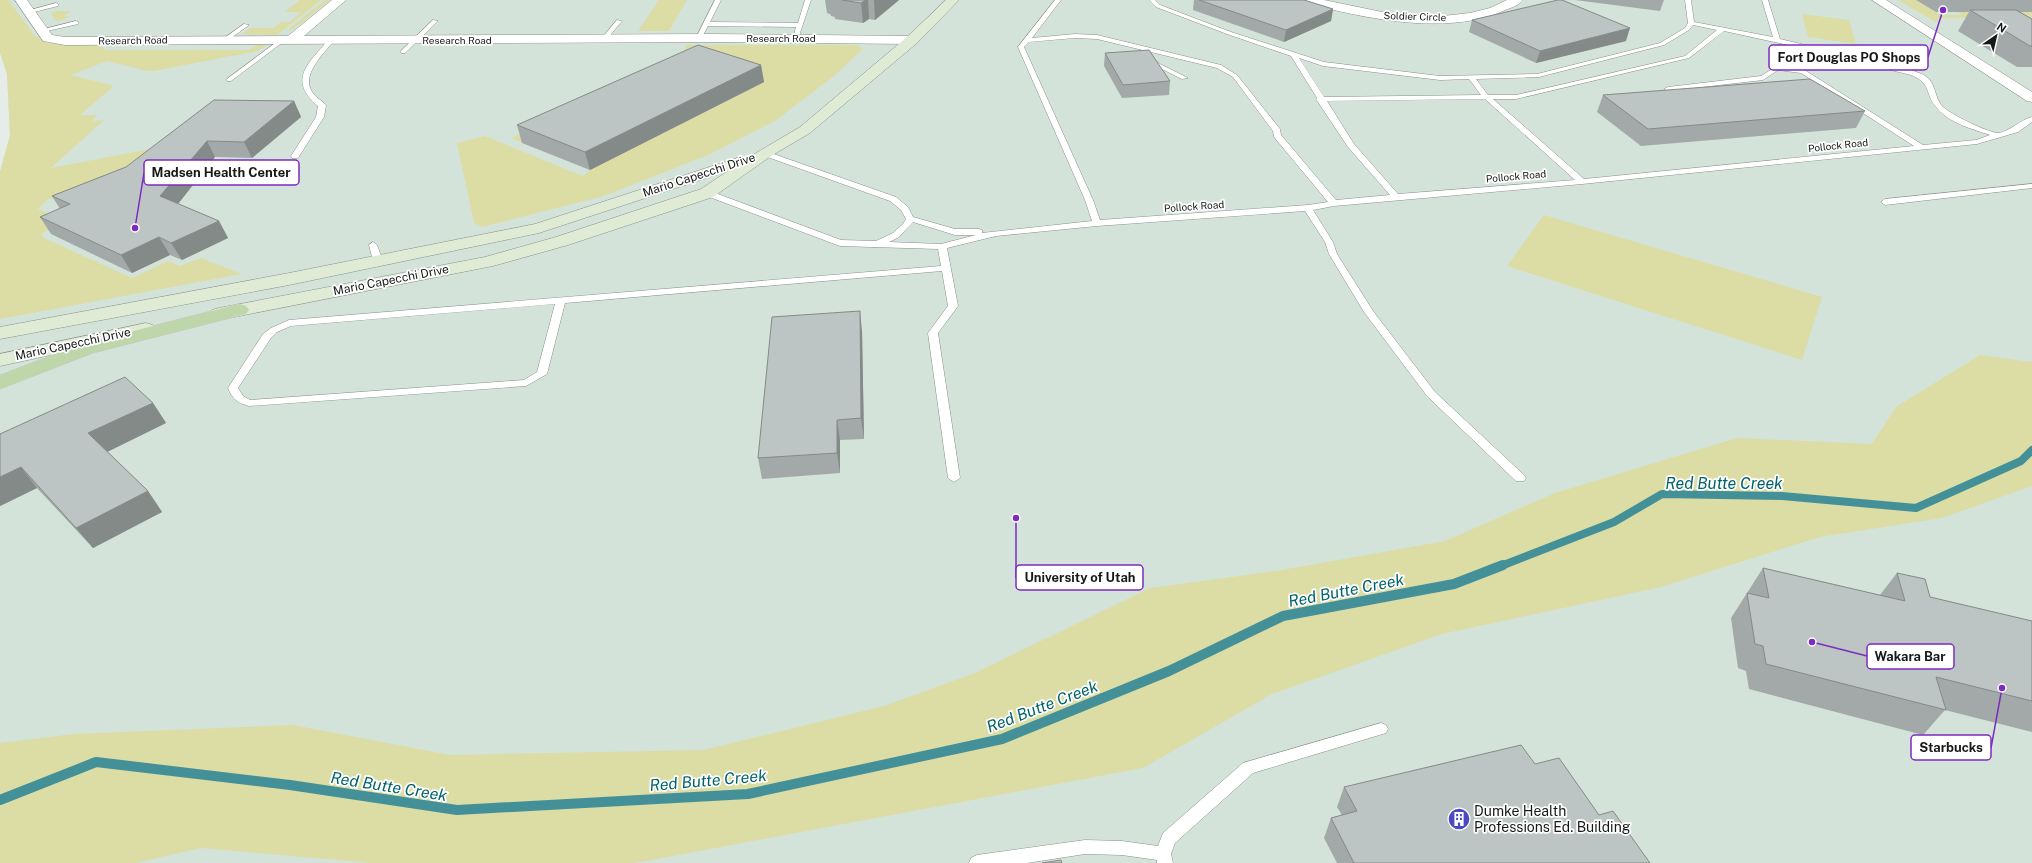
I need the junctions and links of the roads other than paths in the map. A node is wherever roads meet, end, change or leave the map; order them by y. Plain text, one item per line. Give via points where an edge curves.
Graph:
1 (21, 0) edge
2 (340, 0) edge
3 (718, 0) edge
4 (808, 0) edge
5 (953, 0) edge
6 (1058, 0) edge
7 (1152, 0) edge
8 (1310, 0) edge
9 (1517, 0) edge
10 (1688, 0) edge
11 (1766, 0) edge
12 (1878, 0) edge
13 (56, 5) dead end
14 (30, 11) junction
15 (435, 21) dead end
16 (619, 21) dead end
17 (76, 23) dead end
18 (1690, 23) junction
19 (706, 24) junction
20 (246, 25) dead end
21 (800, 25) junction
22 (1723, 29) junction
23 (43, 30) junction
24 (699, 38) junction
25 (796, 38) junction
26 (288, 39) junction
27 (332, 39) junction
28 (604, 39) junction
29 (225, 40) junction
30 (417, 40) junction
31 (912, 40) junction
32 (1026, 40) junction
33 (1777, 41) junction
34 (1149, 48) junction
35 (403, 52) dead end
36 (1292, 54) junction
37 (1471, 77) junction
38 (1184, 78) dead end
39 (229, 80) dead end
40 (1668, 89) edge
41 (1486, 97) junction
42 (2032, 98) edge
43 (1320, 99) junction
44 (2032, 118) edge
45 (1998, 136) junction
46 (1922, 148) junction
47 (765, 153) junction
48 (295, 156) dead end
49 (1582, 182) junction
50 (2032, 186) edge
51 (707, 193) junction
52 (1396, 197) junction
53 (1885, 202) dead end
54 (1334, 203) junction
55 (1308, 208) junction
56 (910, 219) junction
57 (1097, 222) junction
58 (996, 233) junction
59 (877, 244) junction
60 (942, 247) junction
61 (946, 268) junction
62 (561, 300) junction
63 (239, 310) junction
64 (0, 333) edge
65 (0, 360) edge
66 (0, 382) edge
67 (954, 478) dead end
68 (1520, 478) dead end
69 (1381, 729) dead end
70 (1164, 859) edge
71 (977, 863) edge

1 - 14 street, Research Road
2 - 26 street
3 - 19 lane
4 - 21 lane
5 - 31 main road, Mario Capecchi Drive
6 - 32 lane
7 - 36 lane via 1158,6
8 - 9 street, Soldier Circle via 1344,10 1437,19 1470,17 1503,9
10 - 18 lane
11 - 33 lane
12 - 42 street
13 - 14 lane
14 - 23 street, Research Road
15 - 30 lane
16 - 28 lane
17 - 23 lane
18 - 22 lane
18 - 37 lane via 1687,29 1662,44 1537,76
19 - 21 lane
19 - 24 lane
20 - 29 lane
21 - 25 lane
22 - 33 lane
22 - 41 lane via 1687,56 1516,97
23 - 29 street, Research Road via 48,38 65,41
24 - 25 street, Research Road
24 - 28 street, Research Road
25 - 31 street, Research Road
26 - 27 street, Research Road
26 - 29 street, Research Road
26 - 39 lane
27 - 30 street, Research Road
27 - 48 lane via 306,73 305,88 311,98 322,105 320,117
28 - 30 street, Research Road
30 - 35 lane
31 - 47 main road, Mario Capecchi Drive via 806,130
32 - 34 lane via 1086,36
32 - 57 lane via 1021,47
33 - 45 lane via 1911,73 1926,80 1932,98 1940,108 1964,122
34 - 38 lane via 1147,52 1158,65
34 - 54 lane via 1229,71 1277,131 1277,135
36 - 37 lane via 1323,64 1440,78
36 - 43 lane
37 - 41 lane
40 - 46 lane via 1763,78 1777,68 1803,71
41 - 43 lane
41 - 49 lane
43 - 52 lane via 1352,145
44 - 45 lane, Pollock Road via 2016,130
45 - 46 lane, Pollock Road via 1977,142
46 - 49 lane, Pollock Road
47 - 51 main road, Mario Capecchi Drive
47 - 56 lane via 893,199 905,209
47 - 64 main road, Mario Capecchi Drive via 539,228 375,253
49 - 52 lane, Pollock Road
50 - 53 lane
51 - 59 lane via 840,243
51 - 63 main road, Mario Capecchi Drive via 562,241 487,262
52 - 54 lane, Pollock Road
54 - 55 lane, Pollock Road
55 - 57 lane, Pollock Road
55 - 68 lane via 1369,312 1431,394
56 - 58 lane via 955,232
56 - 59 lane via 896,235
57 - 58 lane, Pollock Road
58 - 60 lane
59 - 60 lane
60 - 61 lane
61 - 62 lane
61 - 67 lane via 952,306 933,333
62 - 62 lane via 289,323 267,336 233,388 239,399 249,403 526,382 542,374
63 - 65 main road, Mario Capecchi Drive
63 - 66 main road via 86,349
69 - 70 lane via 1248,768 1169,838
70 - 71 lane via 1122,848 1085,847

